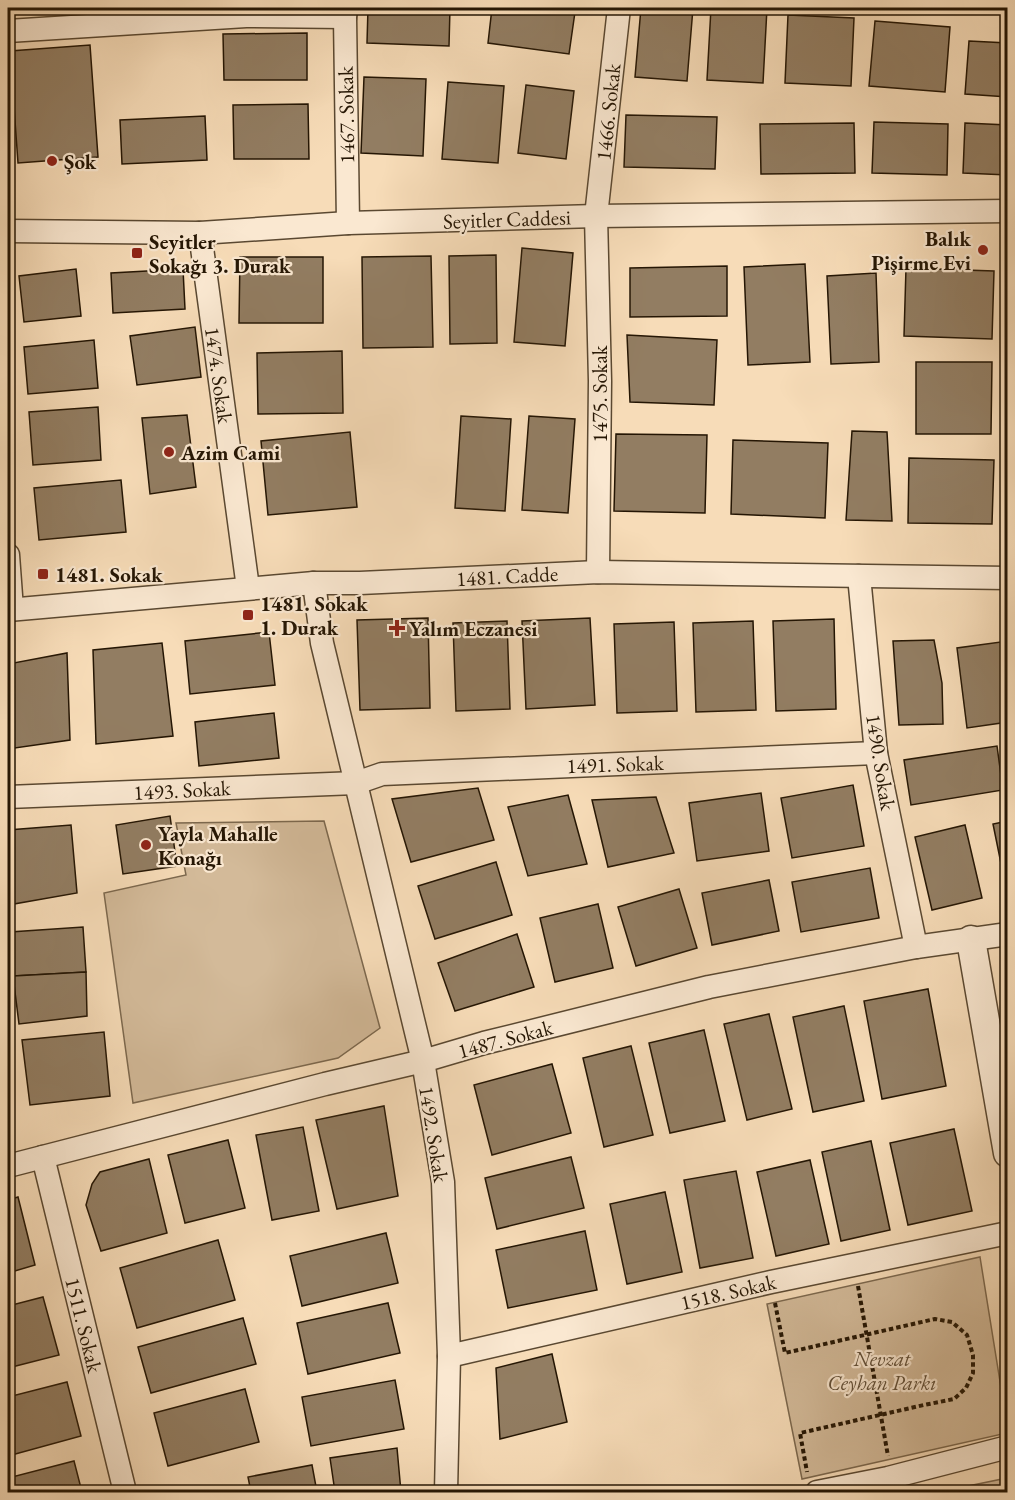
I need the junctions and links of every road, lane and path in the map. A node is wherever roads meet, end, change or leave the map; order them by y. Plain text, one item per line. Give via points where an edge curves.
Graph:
1 (619, 8) edge
2 (346, 12) edge
3 (8, 30) edge
4 (1008, 211) edge
5 (596, 216) junction
6 (348, 223) junction
7 (8, 231) edge
8 (200, 233) junction
9 (8, 555) edge
10 (598, 572) junction
11 (859, 576) junction
12 (1008, 578) edge
13 (314, 583) junction
14 (248, 588) junction
15 (10, 610) edge
16 (876, 753) junction
17 (356, 783) junction
18 (8, 798) edge
19 (1008, 934) edge
20 (971, 940) junction
21 (916, 947) junction
22 (423, 1061) junction
23 (1008, 1153) edge
24 (43, 1157) junction
25 (8, 1166) edge
26 (1008, 1233) edge
27 (771, 1282) junction
28 (858, 1284) dead end
29 (867, 1335) junction
30 (449, 1356) junction
31 (881, 1414) junction
32 (1008, 1447) edge
33 (889, 1460) dead end
34 (812, 1483) edge
35 (124, 1492) edge
36 (446, 1492) edge

1 - 5 street, 1466. Sokak
2 - 3 street
2 - 6 street, 1467. Sokak
4 - 5 street, Seyitler Caddesi
5 - 6 street, Seyitler Caddesi
5 - 10 street, 1475. Sokak via 600,381
6 - 8 street, Seyitler Caddesi
7 - 8 street, Seyitler Caddesi
8 - 14 street, 1474. Sokak
9 - 15 street
10 - 11 street, 1481. Cadde
10 - 13 street, 1481. Cadde
11 - 12 street, 1481. Cadde
11 - 16 street, 1490. Sokak
13 - 14 street, 1481. Cadde
13 - 17 street via 322,643
14 - 15 street, 1481. Cadde
16 - 17 street, 1491. Sokak via 382,774
16 - 21 street, 1490. Sokak
17 - 18 street, 1493. Sokak
17 - 22 street, 1492. Sokak
19 - 20 street, 1487. Sokak
20 - 21 street, 1487. Sokak
20 - 23 street
21 - 22 street, 1487. Sokak via 709,987
22 - 24 street, 1487. Sokak
22 - 30 street, 1492. Sokak via 444,1182
24 - 25 street, 1487. Sokak
24 - 35 street, 1511. Sokak
26 - 27 street, 1518. Sokak
27 - 29 path via 785,1353
27 - 30 street, 1518. Sokak
28 - 29 path
29 - 31 path
29 - 31 path via 934,1319 952,1322 967,1335 973,1355 973,1373 966,1388 954,1399
30 - 36 street, 1492. Sokak
31 - 33 path
31 - 34 path via 800,1433
32 - 34 street via 888,1478

